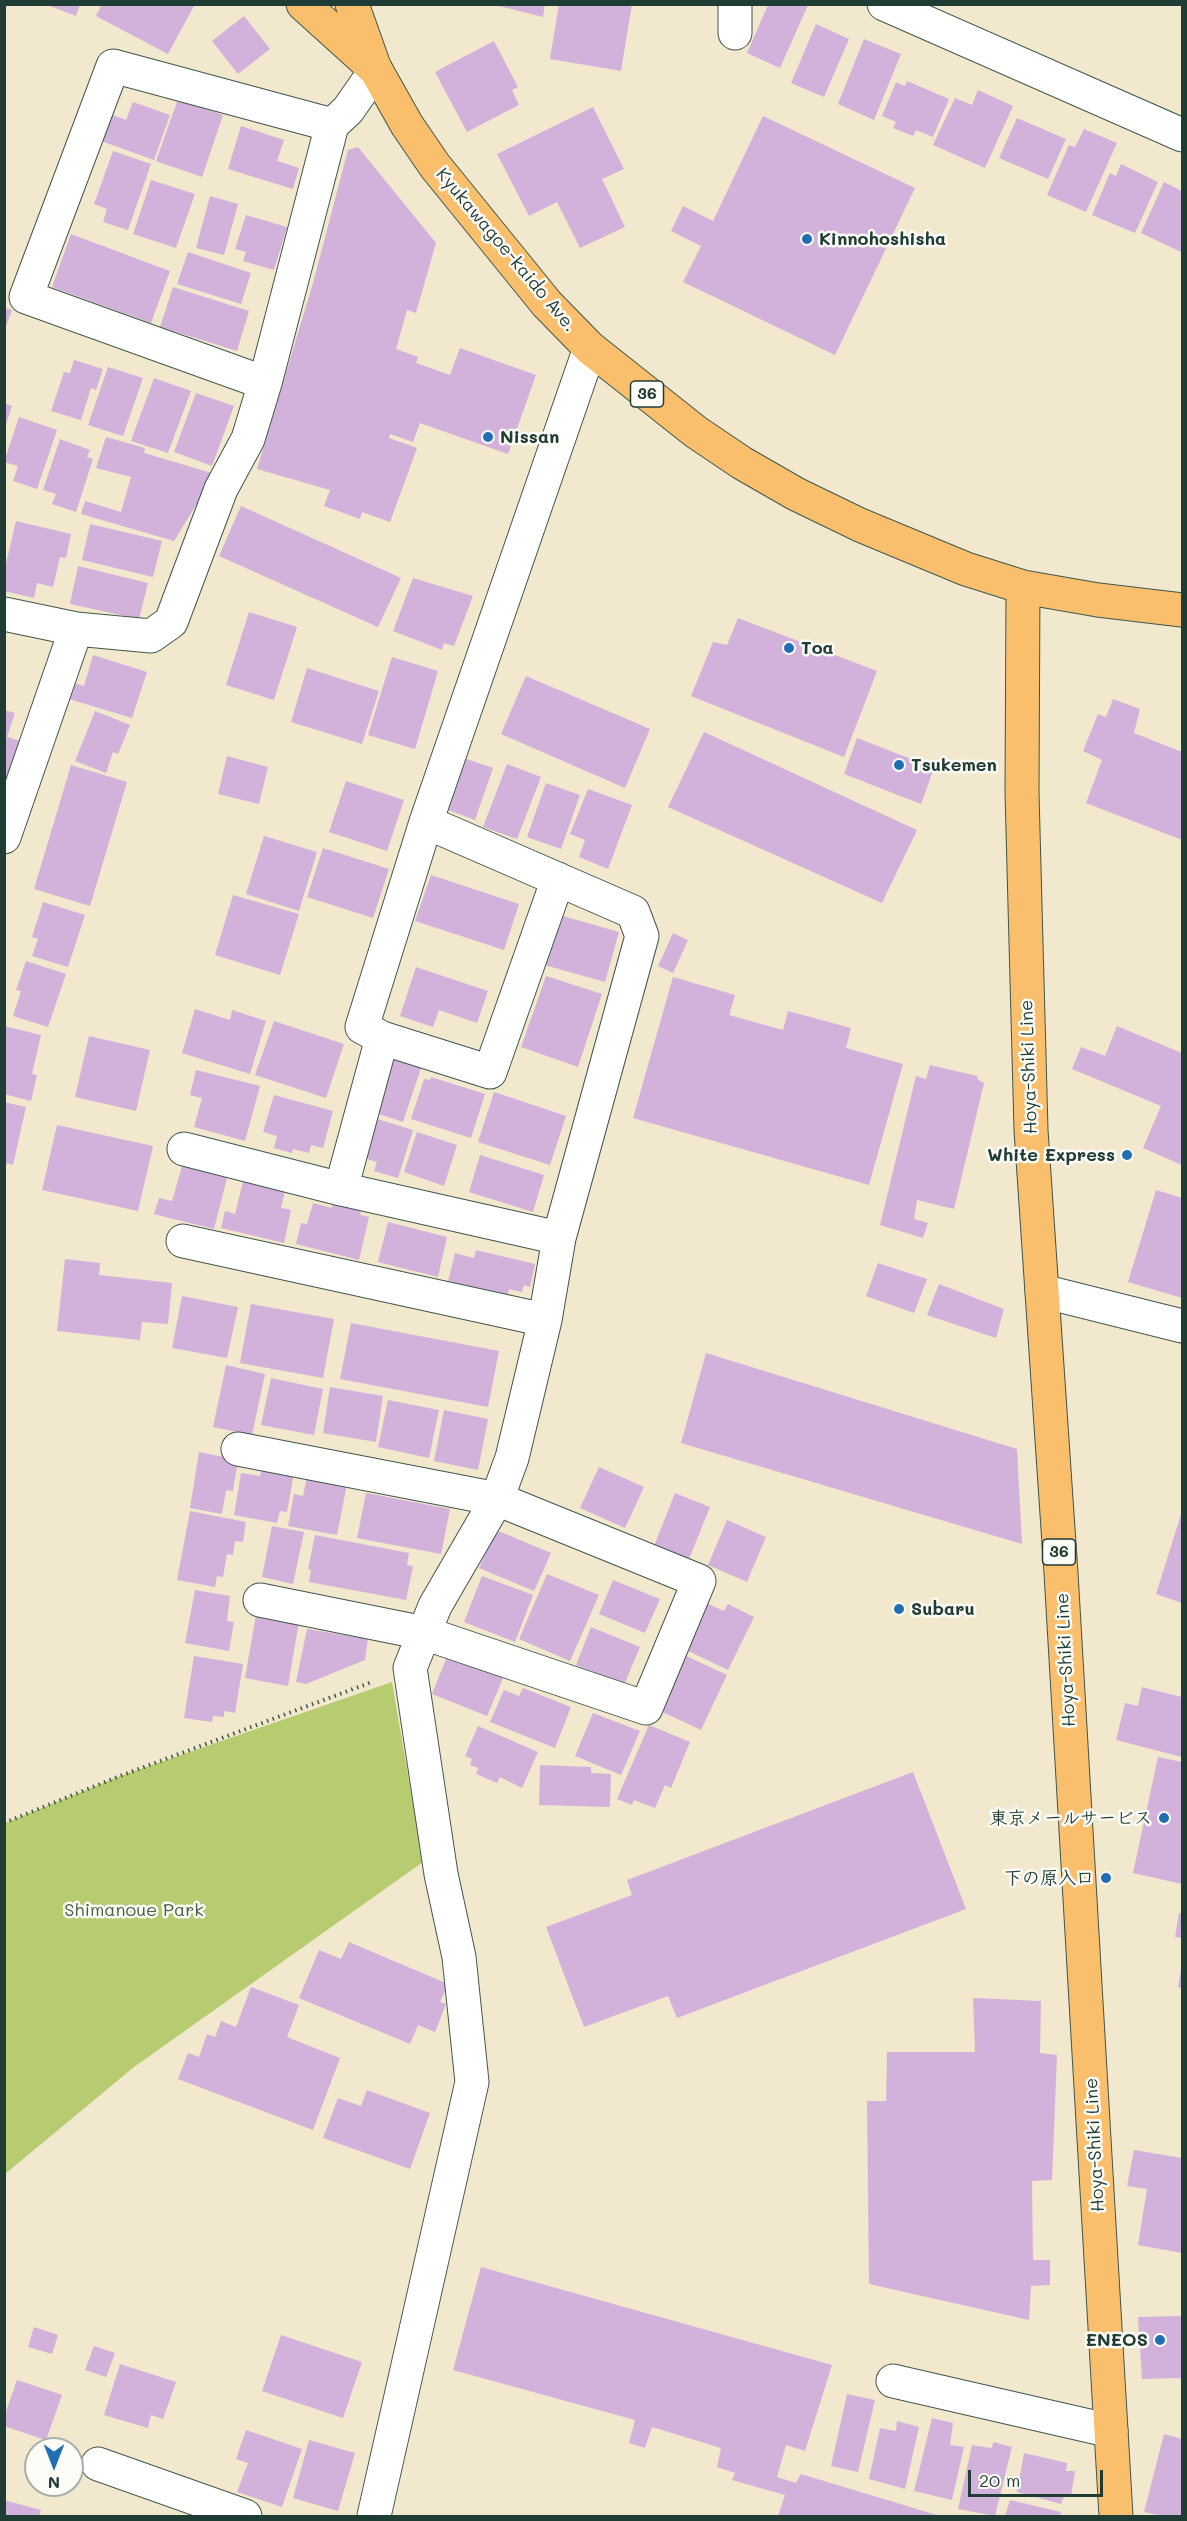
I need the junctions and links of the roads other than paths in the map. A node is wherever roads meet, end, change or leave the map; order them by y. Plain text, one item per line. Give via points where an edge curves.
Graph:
1 (303, 4) edge
2 (352, 4) edge
3 (884, 4) edge
4 (376, 70) junction
5 (332, 125) junction
6 (1182, 135) edge
7 (590, 348) junction
8 (265, 383) junction
9 (1023, 586) junction
10 (1182, 610) edge
11 (4, 614) edge
12 (76, 629) junction
13 (426, 822) junction
14 (4, 837) edge
15 (558, 879) junction
16 (382, 1038) junction
17 (184, 1149) dead end
18 (341, 1189) junction
19 (559, 1238) junction
20 (183, 1240) dead end
21 (1042, 1291) junction
22 (545, 1320) junction
23 (1182, 1326) edge
24 (238, 1449) dead end
25 (497, 1499) junction
26 (260, 1600) dead end
27 (424, 1633) junction
28 (892, 2381) dead end
29 (1111, 2431) junction
30 (98, 2464) dead end
31 (245, 2517) edge
32 (374, 2517) edge
33 (1116, 2517) edge

1 - 4 main road, Kyukawagoe-kaido Ave.
2 - 4 main road, 36
3 - 6 street
4 - 5 street via 348,110
4 - 7 main road, Kyukawagoe-kaido Ave. / 36 via 407,125 459,198
5 - 8 street
5 - 8 street via 113,66 26,297
7 - 9 main road, Kyukawagoe-kaido Ave. / 36 via 696,432 796,494 955,565
7 - 13 street
8 - 12 street via 248,439 221,489 171,622 151,636
9 - 10 main road, Kyukawagoe-kaido Ave.
9 - 21 main road, Hoya-Shiki Line / 36 via 1025,973
11 - 12 street
12 - 14 street
13 - 15 street
13 - 16 street via 362,1026
15 - 16 street via 490,1072
15 - 19 street via 633,912 642,936
16 - 18 street
17 - 18 street
18 - 19 street
19 - 22 street
20 - 22 street
21 - 23 street
21 - 29 main road, Hoya-Shiki Line / 36
22 - 25 street via 512,1458
24 - 25 street
25 - 27 street via 435,1606
25 - 27 street via 699,1581 646,1708
26 - 27 street
27 - 32 street via 410,1668 441,1874 459,1957 472,2082
28 - 29 street
29 - 33 main road, Hoya-Shiki Line / 36
30 - 31 street

